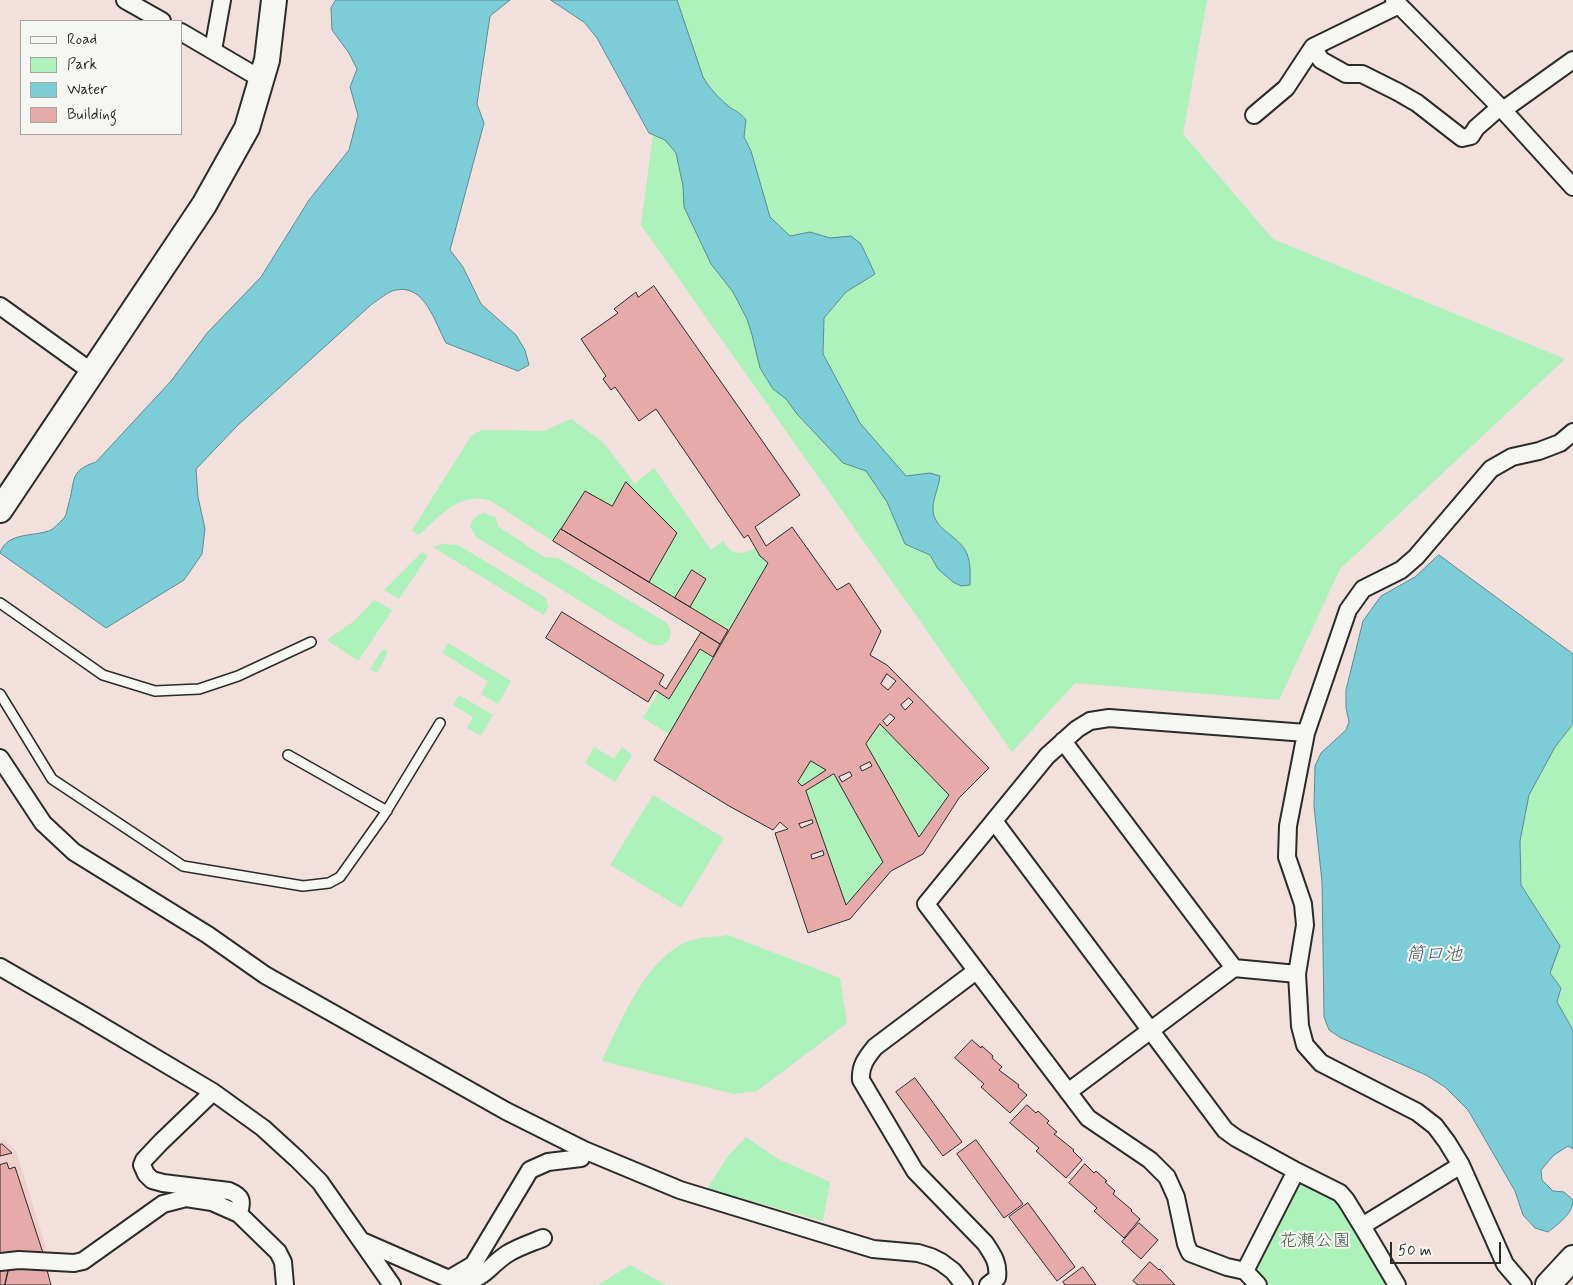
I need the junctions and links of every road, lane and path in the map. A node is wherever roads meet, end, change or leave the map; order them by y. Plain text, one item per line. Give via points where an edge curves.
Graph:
1 (125, 0) edge
2 (222, 0) edge
3 (274, 0) edge
4 (1397, 2) edge
5 (160, 20) edge
6 (182, 33) edge
7 (1313, 47) junction
8 (213, 50) junction
9 (1573, 60) edge
10 (261, 79) junction
11 (1501, 109) junction
12 (1254, 115) dead end
13 (1573, 187) edge
14 (2, 313) edge
15 (92, 372) junction
16 (1573, 432) edge
17 (0, 510) edge
18 (2, 607) edge
19 (312, 642) dead end
20 (0, 694) edge
21 (440, 723) dead end
22 (1306, 733) junction
23 (1063, 742) junction
24 (288, 755) dead end
25 (0, 758) edge
26 (387, 811) junction
27 (994, 821) junction
28 (0, 967) edge
29 (1234, 968) junction
30 (976, 971) junction
31 (1297, 974) junction
32 (1150, 1029) junction
33 (213, 1092) junction
34 (1068, 1092) junction
35 (584, 1150) junction
36 (1461, 1165) junction
37 (1296, 1171) junction
38 (239, 1214) junction
39 (1362, 1226) junction
40 (543, 1238) dead end
41 (361, 1241) junction
42 (1573, 1258) edge
43 (0, 1262) edge
44 (1245, 1271) junction
45 (450, 1279) junction
46 (285, 1285) edge
47 (392, 1285) edge
48 (964, 1285) edge
49 (988, 1285) edge
50 (1258, 1285) edge
51 (1397, 1285) edge
52 (1523, 1285) edge
53 (1548, 1285) edge

1 - 5 street
2 - 8 street
3 - 10 street via 267,60
4 - 7 street
4 - 11 street
6 - 8 street
7 - 11 street via 1321,60 1346,74 1362,74 1411,99 1462,138 1471,136 1476,128
7 - 12 street via 1286,88
8 - 10 street
9 - 11 street
10 - 15 street via 248,128 221,176
11 - 13 street
14 - 15 street
15 - 17 street
16 - 22 street via 1560,443 1512,457 1491,469 1416,557 1401,570 1363,589 1348,610
18 - 19 lane via 103,674 155,691 199,689 238,676
20 - 26 lane via 52,779 184,866 303,886 329,884 340,877
21 - 26 lane
22 - 23 street via 1109,718 1090,721
22 - 31 street via 1288,826 1287,857 1303,904 1305,925
23 - 27 street via 1047,756
23 - 29 street
24 - 26 lane
25 - 35 street via 43,824 74,852 208,935 265,975 506,1111
27 - 30 street via 926,904
27 - 32 street
28 - 33 street
29 - 31 street
29 - 32 street
30 - 34 street
30 - 49 street via 875,1047 866,1058 861,1080 915,1171 995,1257 997,1278
31 - 36 street via 1300,1026 1305,1045 1320,1063 1417,1112 1436,1126
32 - 34 street
32 - 37 street via 1225,1130
33 - 38 street via 142,1165 152,1180 235,1193 241,1202
33 - 41 street via 263,1128 320,1182
34 - 44 street via 1088,1118 1150,1160 1168,1177 1190,1253
35 - 45 street via 581,1158 548,1162 530,1170 473,1265
35 - 48 street via 680,1190 874,1249 931,1257 952,1271
36 - 39 street
36 - 52 street via 1505,1264
37 - 39 street via 1340,1193
37 - 44 street
38 - 43 street via 212,1202 186,1198 163,1204 83,1261
38 - 46 street via 278,1252 283,1262
39 - 51 street
40 - 45 street via 511,1252 481,1277 463,1282
41 - 45 street
41 - 47 street
42 - 53 street
44 - 50 street

